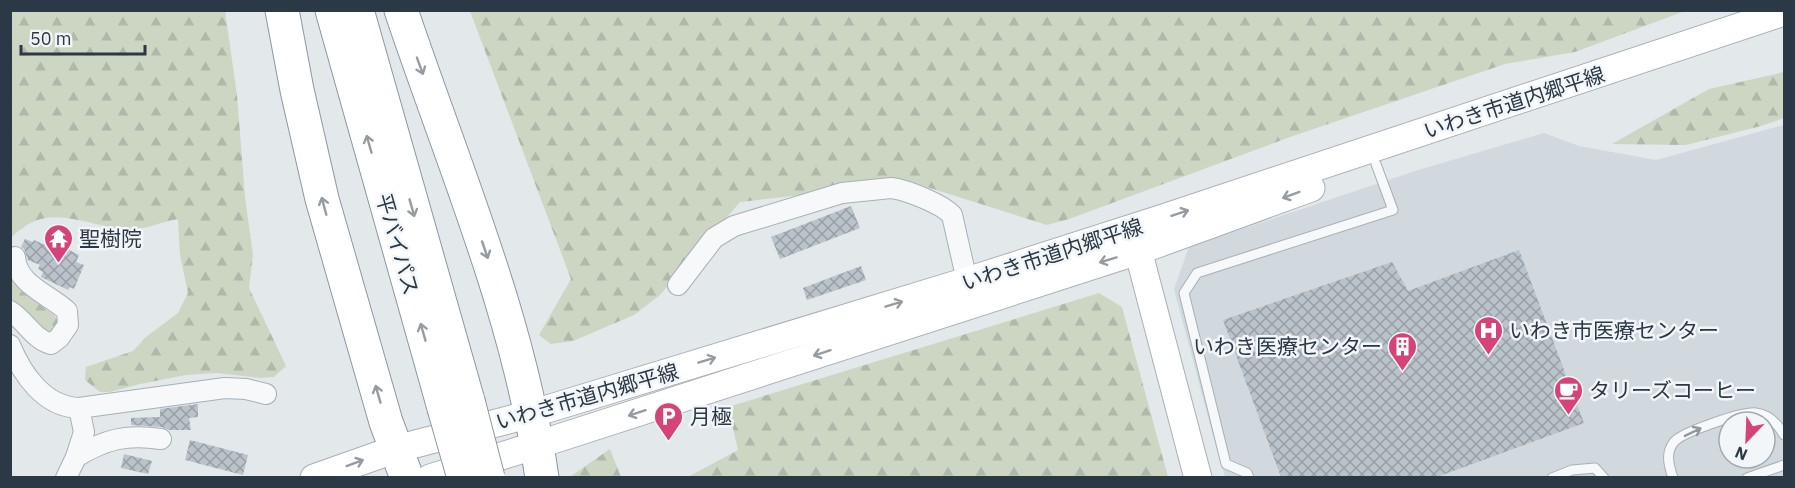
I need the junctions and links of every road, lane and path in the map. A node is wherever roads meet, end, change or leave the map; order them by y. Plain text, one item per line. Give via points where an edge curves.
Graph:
1 (282, 10) edge
2 (332, 10) edge
3 (357, 10) edge
4 (401, 10) edge
5 (1785, 12) edge
6 (1785, 29) edge
7 (1376, 164) junction
8 (1135, 240) junction
9 (15, 257) dead end
10 (967, 281) junction
11 (678, 285) dead end
12 (10, 311) edge
13 (10, 345) edge
14 (267, 394) dead end
15 (456, 405) junction
16 (79, 408) junction
17 (534, 430) junction
18 (1785, 435) edge
19 (161, 439) dead end
20 (76, 457) junction
21 (402, 463) edge
22 (1785, 465) edge
23 (66, 477) edge
24 (314, 477) edge
25 (430, 477) edge
26 (464, 477) edge
27 (488, 477) edge
28 (542, 477) edge
29 (1198, 477) edge
30 (1249, 477) edge
31 (1552, 477) edge
32 (1604, 477) edge
33 (1673, 477) edge
34 (1747, 477) edge

21 -> 1 highway via 386,422 322,199
15 -> 2 highway, 平バイパス
3 -> 15 highway, 平バイパス
4 -> 17 highway via 493,274
8 -> 5 street, いわき市道内郷平線
6 - 7 street, いわき市道内郷平線
7 -> 8 street, いわき市道内郷平線
7 - 30 lane via 1393,210 1197,273 1184,293 1226,464
8 - 10 street, いわき市道内郷平線
8 -> 17 street, いわき市道内郷平線
8 - 29 street
9 - 12 street via 26,281 64,308 69,320 64,332 51,344 38,338
10 - 11 street via 952,215 940,206 891,188 842,194 734,226 714,238
17 -> 10 street, いわき市道内郷平線
13 - 16 street via 18,364 35,386 67,408
14 - 16 street via 225,388
15 - 26 highway, 平バイパス, bridge
15 - 27 highway, 平バイパス, bridge
16 - 20 street via 84,432
17 - 21 street, いわき市道内郷平線
17 - 25 street, いわき市道内郷平線
17 - 28 highway
33 -> 18 lane via 1668,460 1674,442 1691,431 1756,412 1775,420
19 - 20 street via 113,440 99,443
20 - 23 street
24 -> 21 street, いわき市道内郷平線
22 - 34 lane
31 - 32 lane via 1583,468 1595,468

